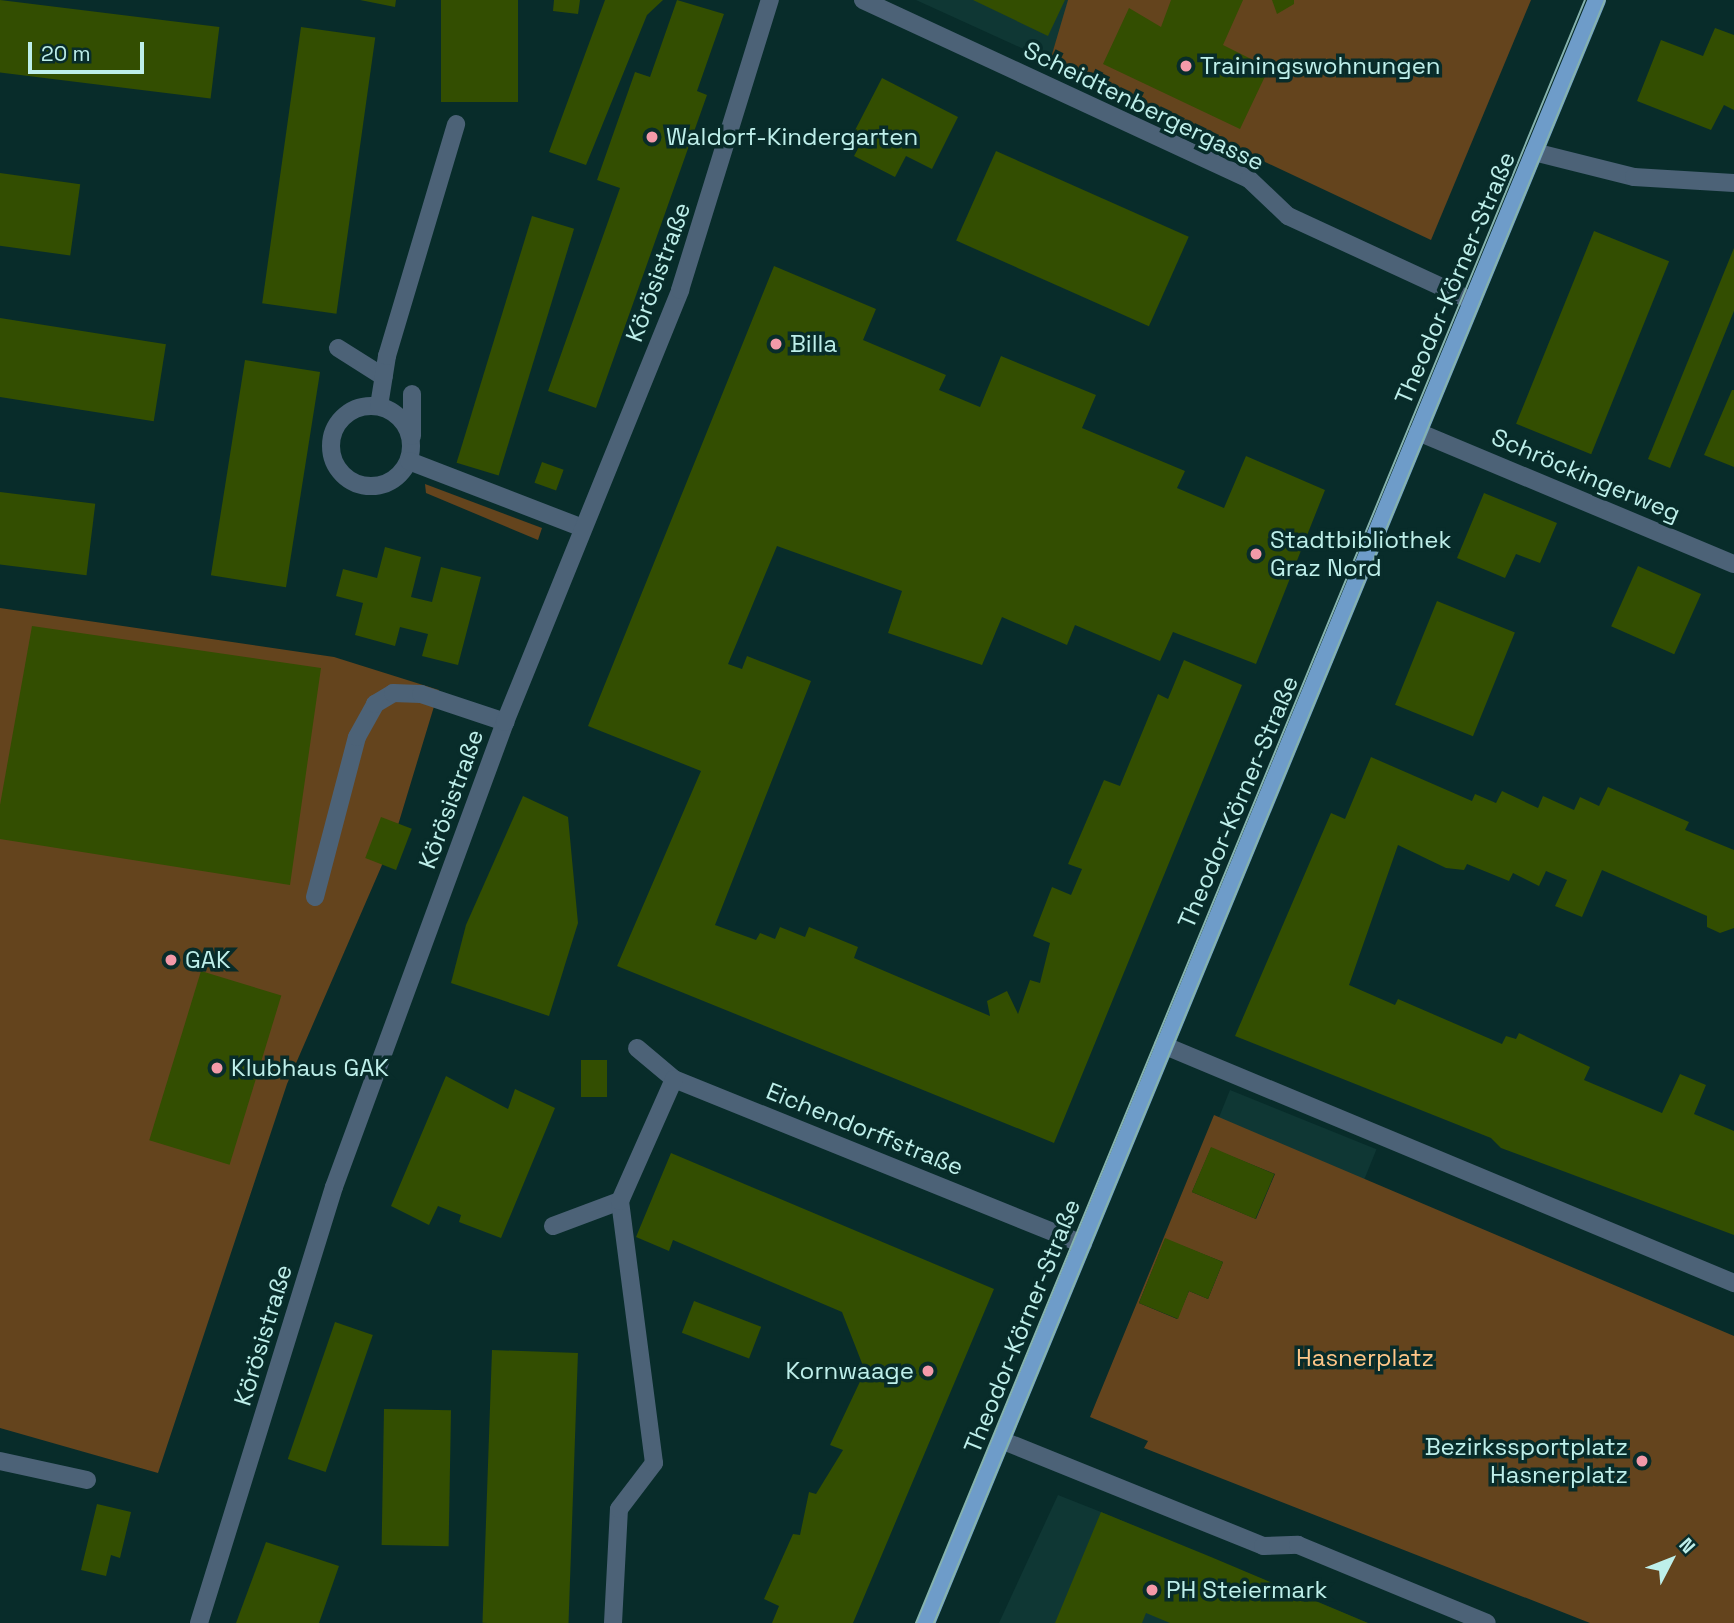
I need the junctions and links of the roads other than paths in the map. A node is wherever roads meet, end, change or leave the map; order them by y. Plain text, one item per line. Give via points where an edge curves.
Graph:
1 (770, 0) edge
2 (863, 0) edge
3 (1597, 0) edge
4 (456, 124) dead end
5 (1534, 152) junction
6 (1734, 183) edge
7 (1472, 301) junction
8 (338, 348) dead end
9 (384, 377) junction
10 (412, 394) dead end
11 (379, 406) junction
12 (1418, 432) junction
13 (410, 452) junction
14 (583, 528) junction
15 (1734, 565) edge
16 (505, 722) junction
17 (315, 897) dead end
18 (1163, 1045) junction
19 (637, 1048) dead end
20 (674, 1079) junction
21 (620, 1201) junction
22 (554, 1226) dead end
23 (1083, 1244) junction
24 (1734, 1283) edge
25 (1001, 1440) junction
26 (0, 1461) edge
27 (87, 1479) dead end
28 (199, 1623) edge
29 (613, 1623) edge
30 (926, 1623) edge
31 (1487, 1623) edge

1 - 14 street, Körösistraße via 680,290
2 - 7 street, Scheidtenbergergasse via 1249,179 1288,216
3 - 5 main road, Theodor-Körner-Straße
4 - 9 street
5 - 6 street via 1622,176
5 - 7 main road, Theodor-Körner-Straße
7 - 12 main road, Theodor-Körner-Straße
8 - 9 street
9 - 11 street
10 - 13 street
11 - 13 street via 402,419
11 - 13 street via 341,418 330,443 337,468 369,487 394,480
12 - 15 street, Schröckingerweg
12 - 18 main road, Theodor-Körner-Straße
13 - 14 street
14 - 16 street, Körösistraße
16 - 17 street via 421,694 393,692 375,705 357,737
16 - 28 street, Körösistraße via 334,1187
18 - 23 main road, Theodor-Körner-Straße
18 - 24 street
19 - 20 street, Eichendorffstraße
20 - 21 street
20 - 23 street, Eichendorffstraße
21 - 22 street
21 - 29 street via 654,1463 619,1509
23 - 25 main road, Theodor-Körner-Straße
25 - 30 main road, Theodor-Körner-Straße
25 - 31 street via 1263,1546 1298,1545
26 - 27 street

